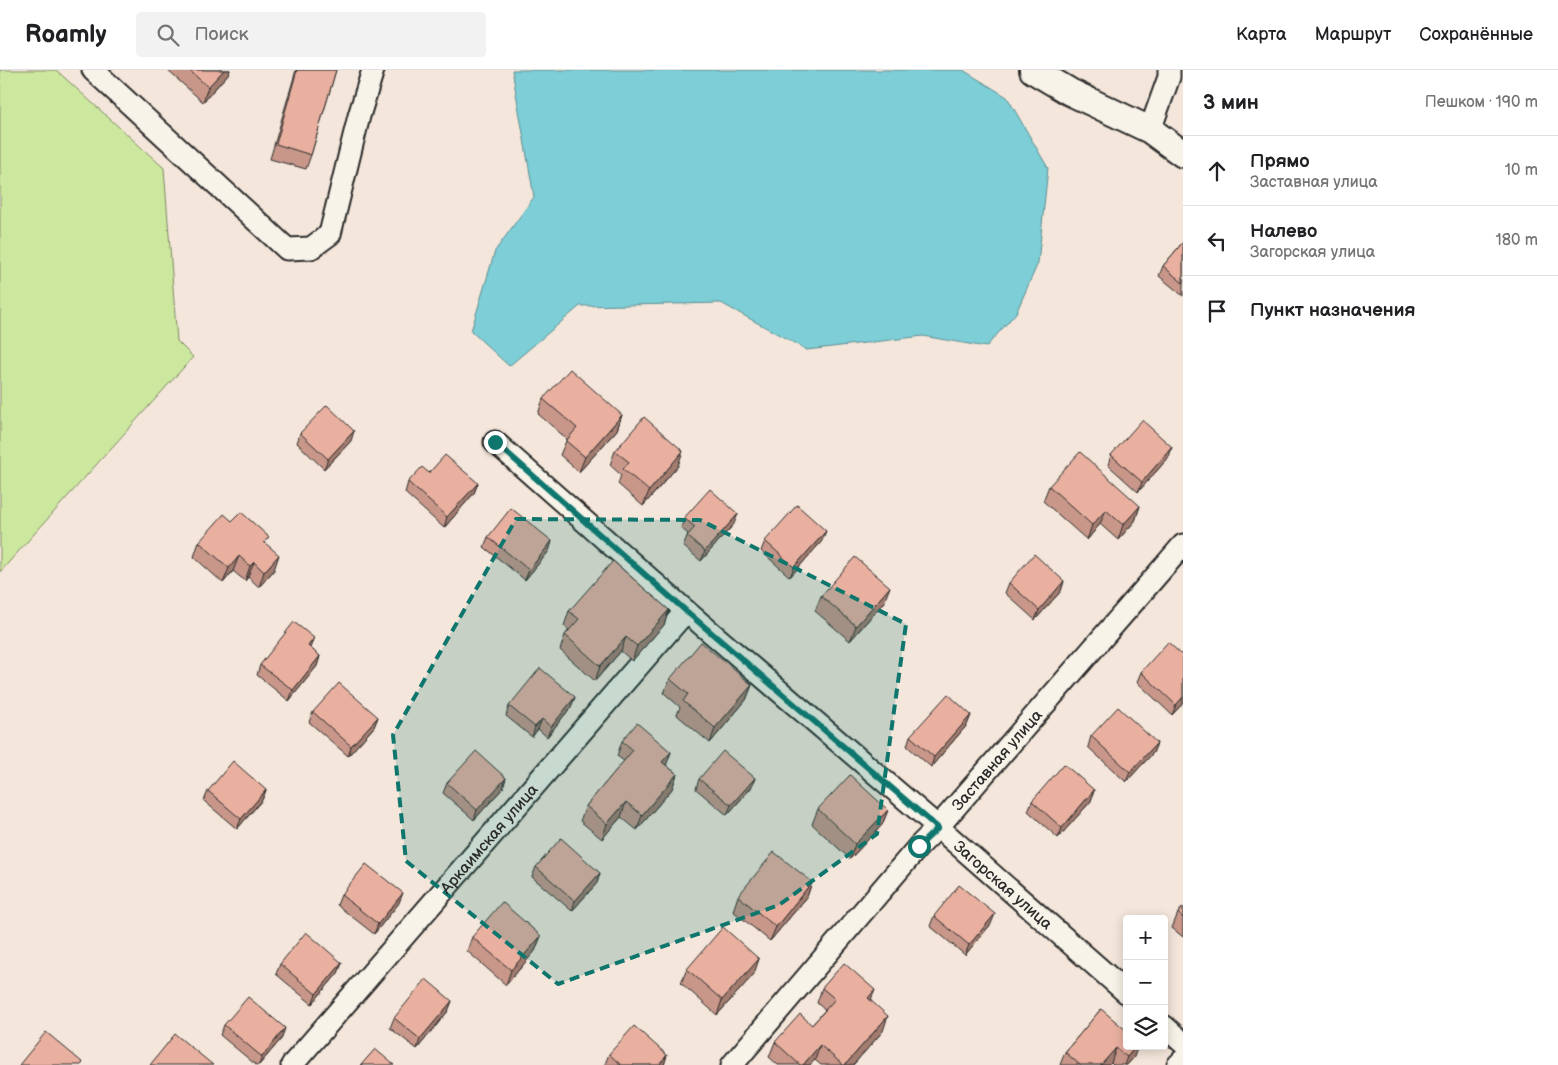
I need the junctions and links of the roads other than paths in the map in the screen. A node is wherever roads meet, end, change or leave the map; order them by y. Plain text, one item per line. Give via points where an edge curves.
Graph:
1 (93, 70) edge
2 (373, 70) edge
3 (1033, 70) edge
4 (1170, 70) edge
5 (1150, 130) junction
6 (1183, 154) edge
7 (495, 442) dead end
8 (1183, 545) edge
9 (686, 611) junction
10 (938, 828) junction
11 (1123, 990) edge
12 (1168, 1030) edge
13 (1183, 1043) edge
14 (1183, 1060) edge
15 (292, 1065) edge
16 (732, 1065) edge
17 (1178, 1065) edge

1 - 2 street via 287,249 311,248 330,234
3 - 5 street via 1070,92
4 - 5 street
5 - 6 street
7 - 9 street, Загорская улица
8 - 10 street, Заставная улица
9 - 10 street, Загорская улица
9 - 15 street, Аркаимская улица
10 - 11 street, Загорская улица
10 - 16 street, Заставная улица via 919,846
12 - 13 street
14 - 17 street

